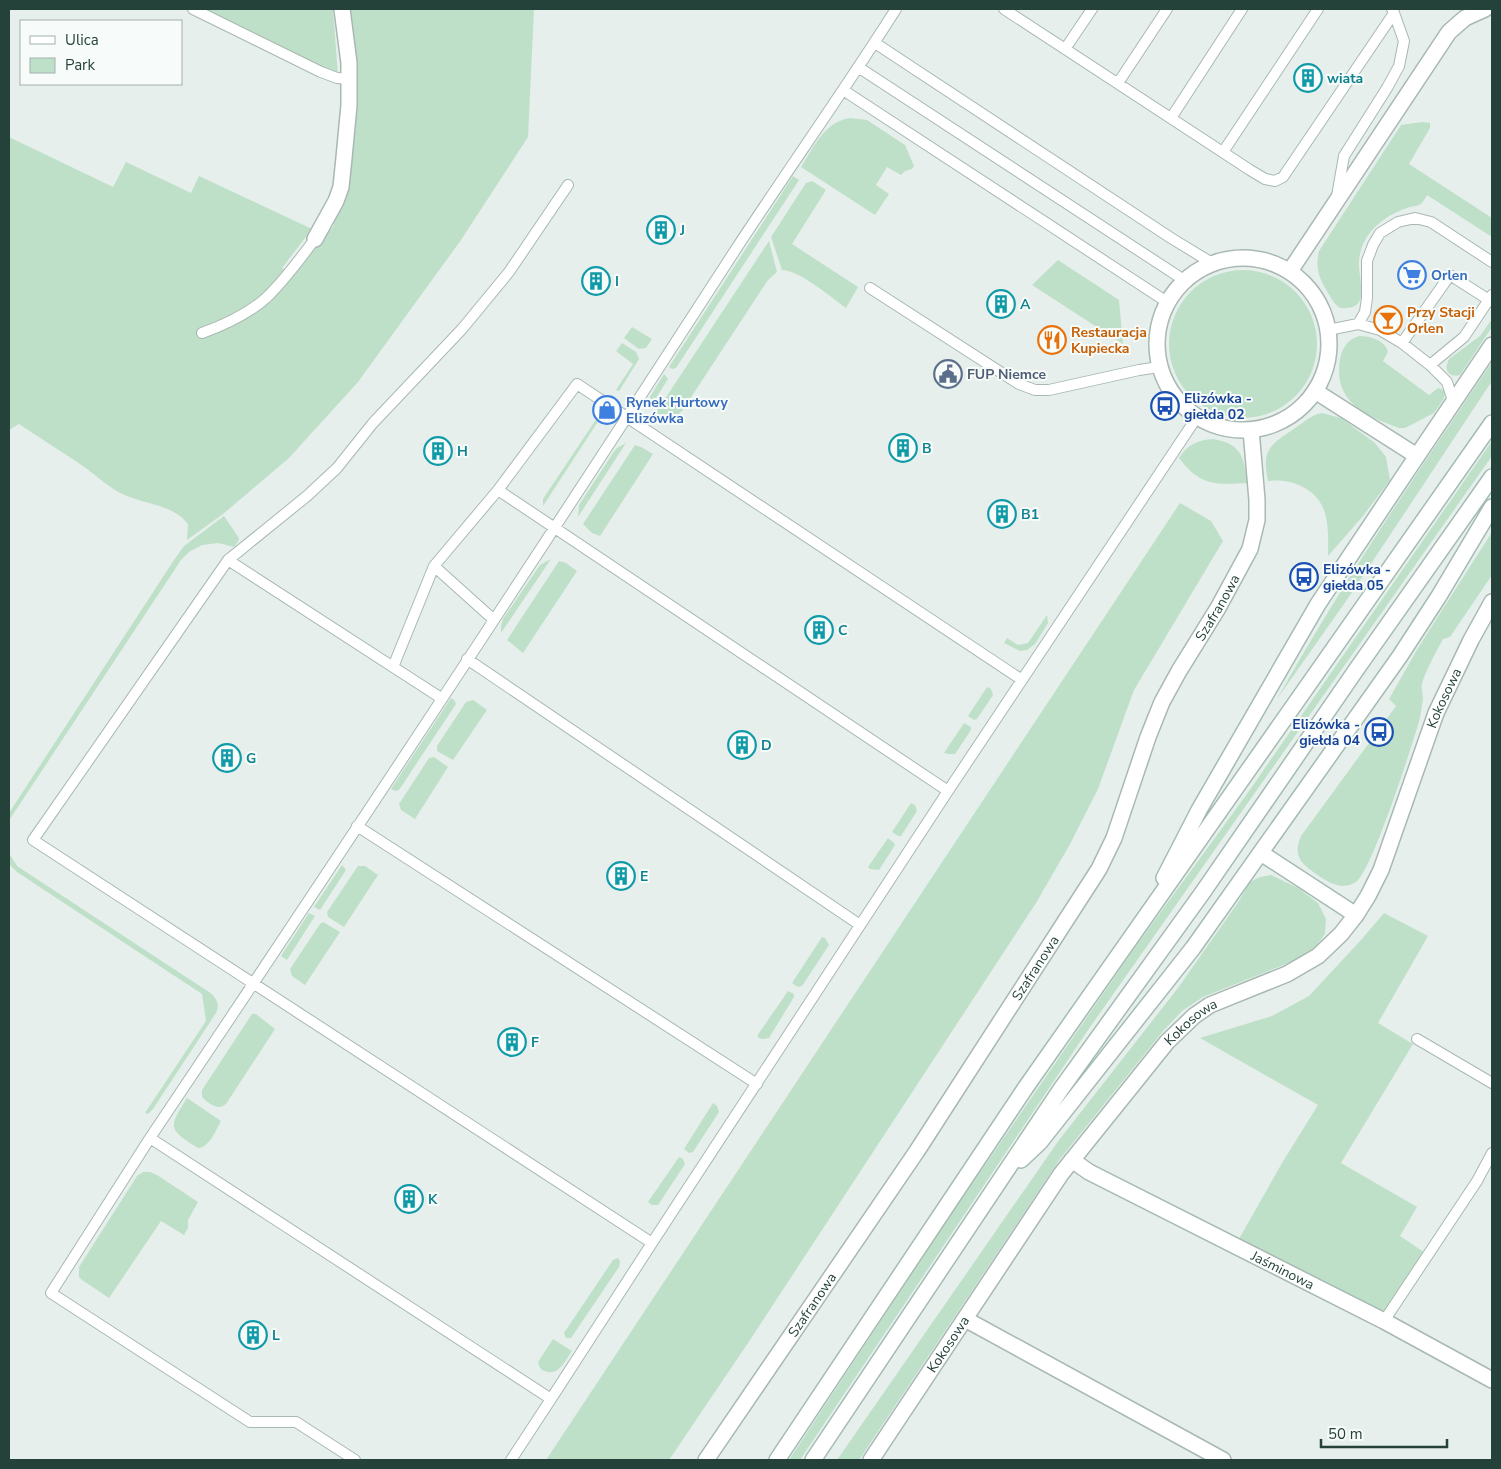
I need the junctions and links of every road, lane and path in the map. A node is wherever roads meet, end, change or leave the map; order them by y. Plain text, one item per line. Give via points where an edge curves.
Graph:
1 (193, 9) edge
2 (342, 9) edge
3 (896, 9) edge
4 (1092, 9) edge
5 (1166, 9) edge
6 (1242, 9) edge
7 (1318, 9) edge
8 (1485, 9) edge
9 (1011, 11) edge
10 (1393, 11) edge
11 (874, 43) junction
12 (1066, 49) junction
13 (858, 67) junction
14 (349, 79) junction
15 (1118, 83) junction
16 (842, 90) junction
17 (1171, 118) junction
18 (1223, 152) junction
19 (568, 185) dead end
20 (1336, 202) junction
21 (315, 239) joint
22 (1492, 262) edge
23 (1212, 263) junction
24 (1290, 271) junction
25 (1184, 280) junction
26 (870, 288) dead end
27 (1490, 297) edge
28 (1167, 302) junction
29 (1358, 324) junction
30 (1328, 330) junction
31 (202, 333) dead end
32 (1402, 343) junction
33 (1492, 345) edge
34 (1430, 365) junction
35 (1159, 367) junction
36 (1315, 391) junction
37 (1453, 401) junction
38 (627, 417) junction
39 (1197, 417) junction
40 (1492, 422) edge
41 (1251, 430) junction
42 (1417, 456) junction
43 (1492, 476) edge
44 (498, 490) junction
45 (1492, 507) edge
46 (555, 528) junction
47 (228, 560) junction
48 (434, 566) junction
49 (1492, 602) edge
50 (494, 620) junction
51 (467, 659) junction
52 (393, 667) junction
53 (1022, 680) junction
54 (441, 698) junction
55 (948, 791) junction
56 (357, 826) junction
57 (1260, 853) junction
58 (1356, 915) junction
59 (860, 925) junction
60 (1138, 928) junction
61 (253, 983) junction
62 (1417, 1039) dead end
63 (1492, 1083) edge
64 (757, 1084) junction
65 (150, 1138) junction
66 (1492, 1153) edge
67 (1072, 1160) junction
68 (999, 1182) junction
69 (652, 1243) junction
70 (965, 1319) junction
71 (1384, 1321) junction
72 (1492, 1380) edge
73 (552, 1399) junction
74 (355, 1460) edge
75 (512, 1460) edge
76 (706, 1460) edge
77 (777, 1460) edge
78 (813, 1460) edge
79 (871, 1460) edge
80 (1223, 1460) edge

1 - 14 lane via 321,72
2 - 14 street
3 - 11 lane
4 - 12 lane
5 - 15 lane
6 - 17 lane
7 - 18 lane
8 - 20 street via 1464,18 1449,32
9 - 12 lane
10 - 18 lane via 1283,177 1275,181 1265,179
10 - 20 lane via 1404,41 1399,66 1344,156
11 - 13 lane
11 - 23 lane
12 - 15 lane
13 - 16 lane
13 - 25 lane
14 - 21 street via 341,187
15 - 17 lane
16 - 28 lane
16 - 38 lane
17 - 18 lane
19 - 47 lane via 509,272 462,329 373,423 337,468
20 - 24 street
21 - 31 lane via 265,299 224,324
22 - 29 lane via 1431,222 1415,218 1398,222 1380,233 1373,245 1367,261 1365,312
23 - 24 street via 1239,257 1252,258 1278,264
23 - 25 street
24 - 30 street via 1314,294
25 - 28 street
26 - 35 lane via 1019,384 1035,390 1049,390
27 - 32 lane via 1450,276
27 - 34 lane via 1464,337
28 - 35 street via 1156,340
29 - 30 lane
29 - 32 lane via 1380,330
30 - 36 street via 1329,353
32 - 34 lane
33 - 37 street
34 - 37 lane via 1447,382
35 - 39 street via 1173,395
36 - 41 street via 1292,415 1278,423
36 - 42 street
37 - 42 street
38 - 44 lane via 577,384
38 - 46 lane
38 - 53 lane
39 - 41 street via 1221,427
39 - 53 lane
40 - 60 street
41 - 76 street, Szafranowa via 1257,506 1250,549 1162,702 1114,838 1099,869 917,1151
42 - 60 street via 1318,604 1199,810
43 - 68 street
44 - 46 lane
44 - 48 lane
45 - 57 street via 1400,656
46 - 50 lane
46 - 55 lane
47 - 52 lane
47 - 61 lane via 33,840
48 - 50 lane
48 - 52 lane
49 - 58 street, Kokosowa via 1442,699 1381,870
50 - 51 lane
51 - 54 lane
51 - 59 lane
52 - 54 lane
53 - 55 lane
54 - 56 lane
55 - 59 lane
56 - 61 lane
56 - 64 lane
57 - 58 street
57 - 68 street via 1193,948 1107,1059 1040,1142
58 - 67 street, Kokosowa via 1334,942 1309,962 1210,1005 1190,1020 1167,1042
59 - 64 lane
60 - 77 street via 1026,1087
61 - 65 lane
61 - 69 lane
62 - 63 lane
64 - 69 lane
65 - 73 lane
65 - 74 lane via 51,1293 250,1422 296,1422
66 - 71 lane via 1477,1181
67 - 70 street, Kokosowa
67 - 71 street, Jaśminowa via 1089,1172
68 - 78 street
69 - 73 lane
70 - 79 street, Kokosowa
70 - 80 street
71 - 72 street, Jaśminowa
73 - 75 lane

